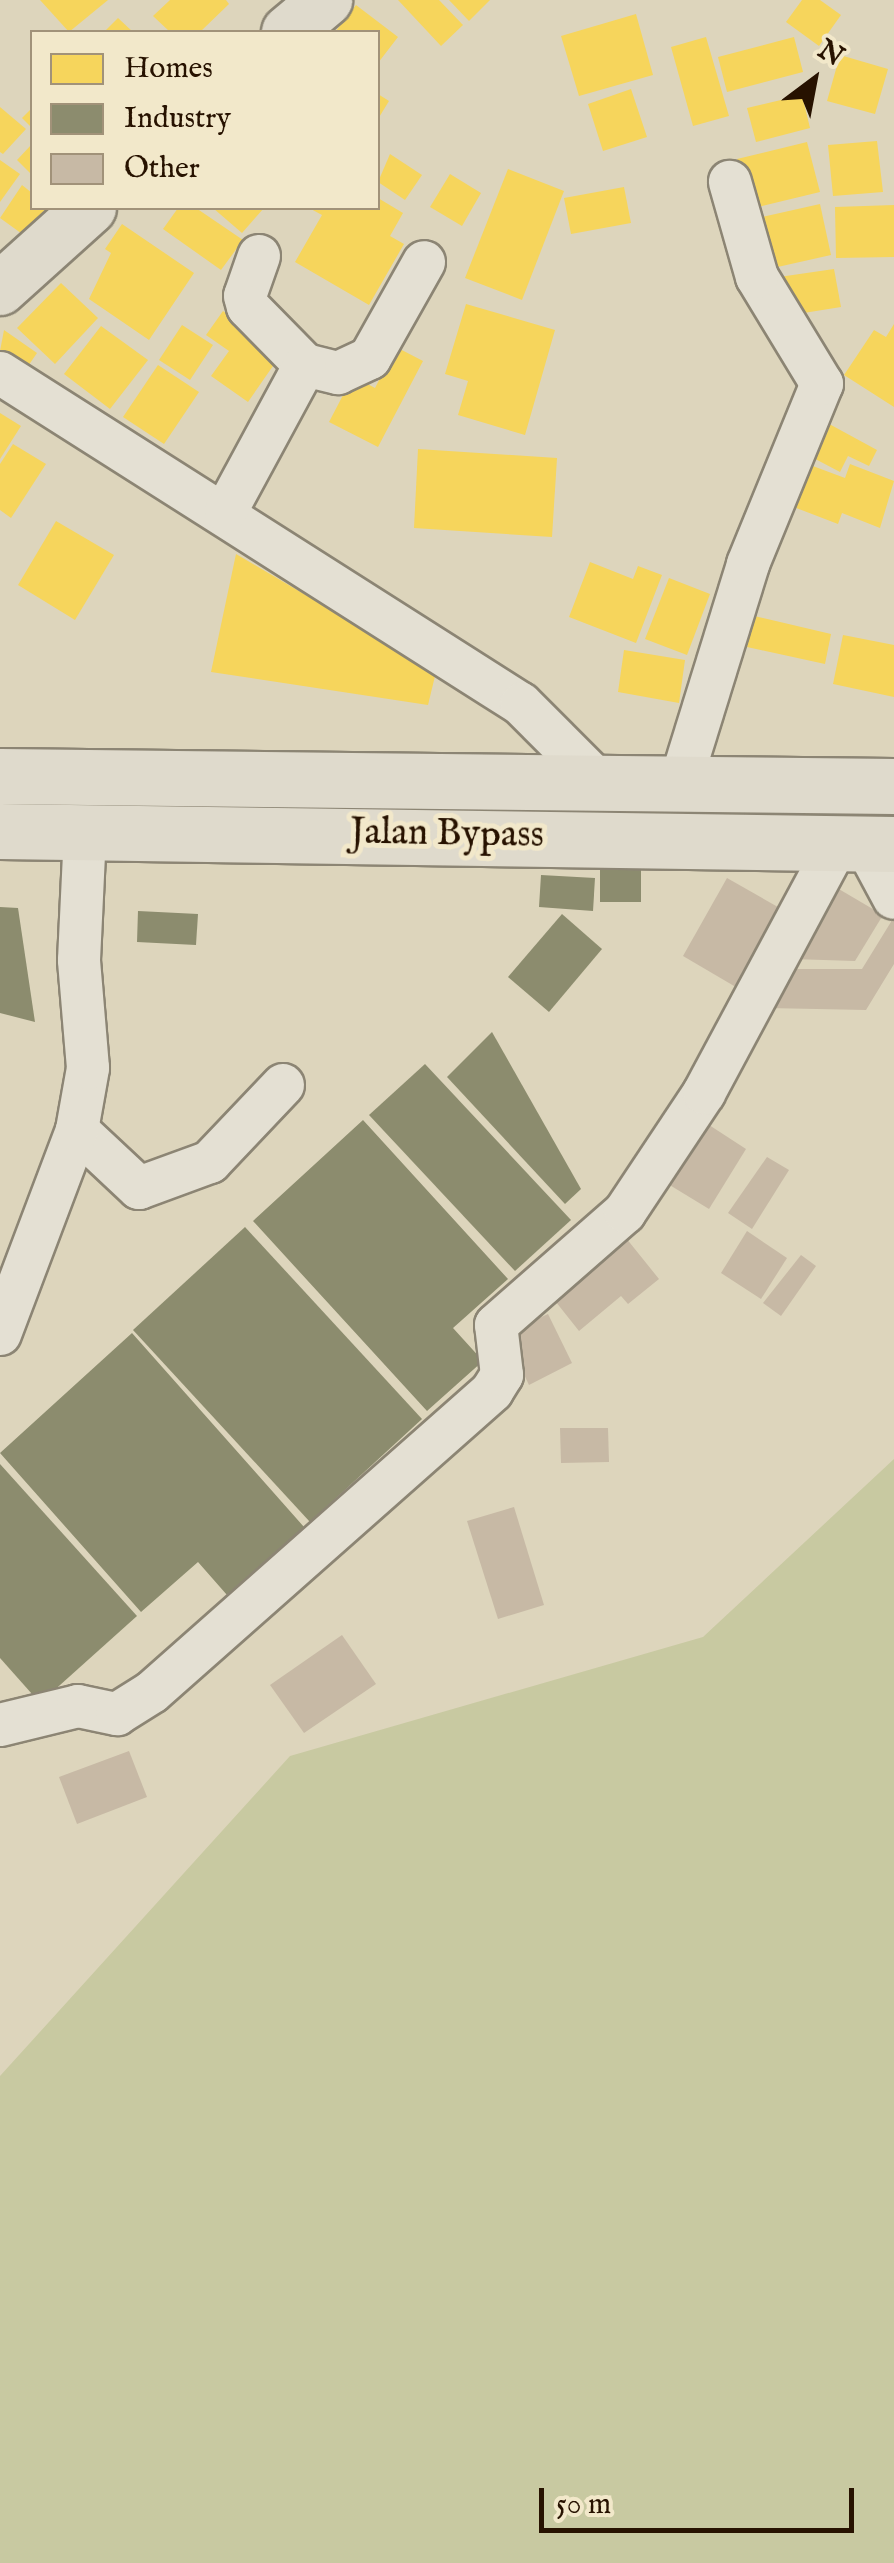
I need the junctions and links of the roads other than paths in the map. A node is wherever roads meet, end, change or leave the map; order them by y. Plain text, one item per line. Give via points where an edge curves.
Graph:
1 (326, 0) edge
2 (290, 30) edge
3 (730, 182) dead end
4 (87, 210) edge
5 (259, 256) dead end
6 (424, 262) dead end
7 (6, 272) edge
8 (304, 365) junction
9 (0, 373) edge
10 (226, 511) junction
11 (0, 776) edge
12 (595, 778) junction
13 (681, 780) junction
14 (894, 786) edge
15 (0, 831) edge
16 (84, 832) junction
17 (866, 843) edge
18 (894, 898) edge
19 (284, 1085) dead end
20 (77, 1130) junction
21 (0, 1334) edge
22 (0, 1725) edge

1 - 2 main road
3 - 13 street via 756,278 822,384 748,564
4 - 7 main road
5 - 8 street via 245,296 248,307
6 - 8 street via 370,358 338,373
8 - 10 street
9 - 10 street
10 - 12 street via 522,704
11 - 12 highway, Jalan Bypass
12 - 13 highway, Jalan Bypass
13 - 14 highway, Jalan Bypass
15 - 16 highway, Jalan Bypass
16 - 17 highway, Jalan Bypass
16 - 20 street via 79,960 88,1068
17 - 18 street
17 - 22 street via 625,1212 496,1325 502,1375 492,1391 152,1692 117,1714 78,1706
19 - 20 street via 210,1162 139,1188
20 - 21 street

